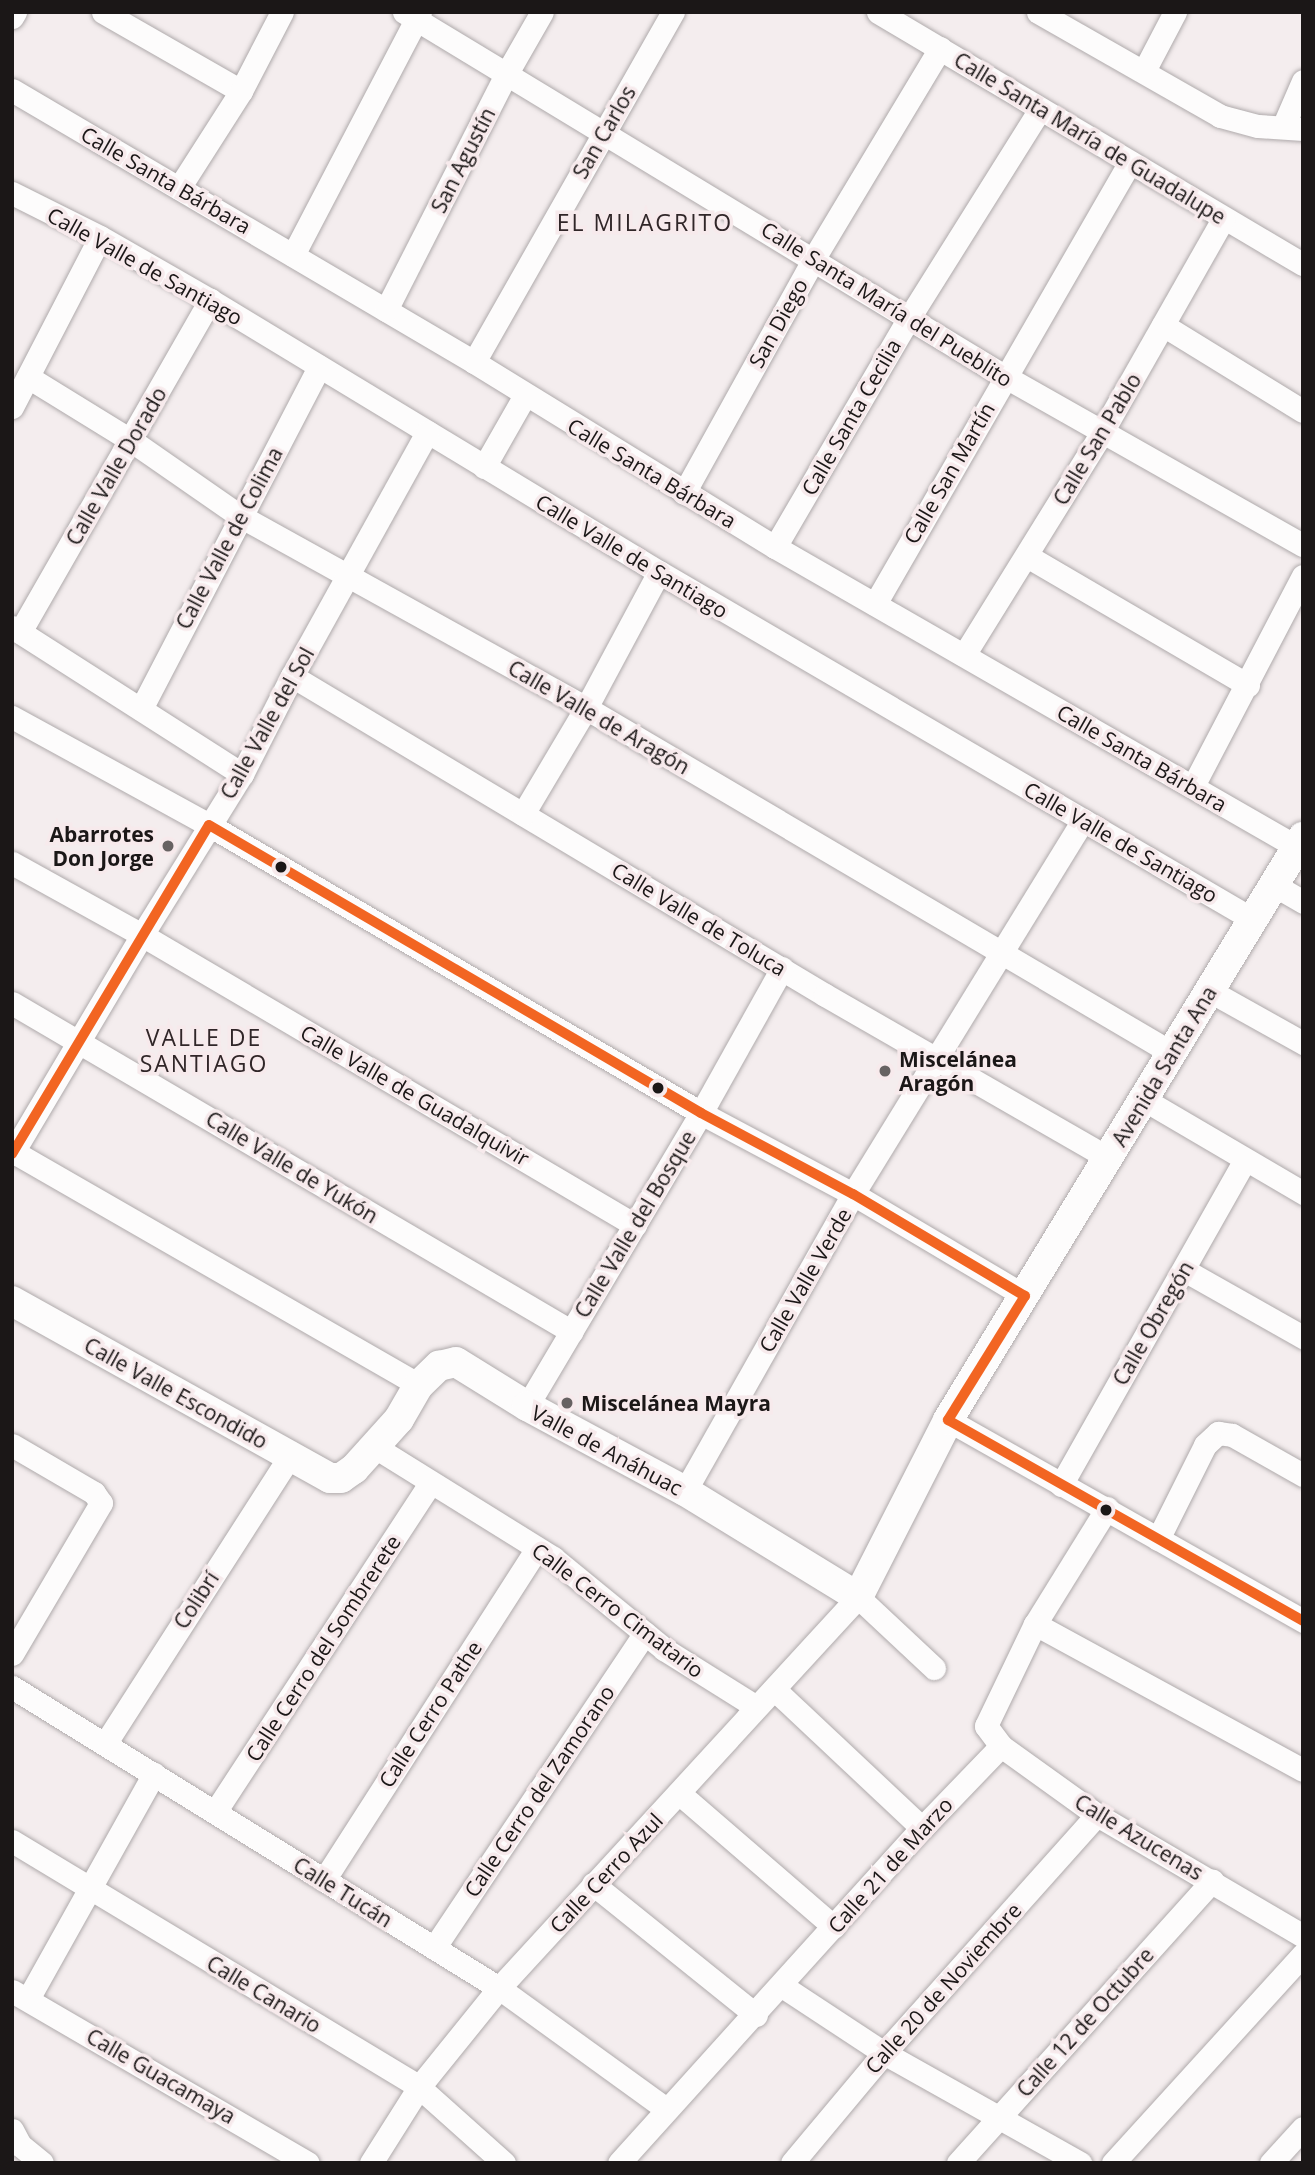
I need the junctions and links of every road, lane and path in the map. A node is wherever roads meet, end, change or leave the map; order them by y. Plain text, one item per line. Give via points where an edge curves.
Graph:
1 (103, 12) edge
2 (282, 12) edge
3 (542, 12) edge
4 (673, 12) edge
5 (878, 12) edge
6 (1038, 12) edge
7 (1175, 12) edge
8 (414, 15) edge
9 (940, 48) junction
10 (1144, 71) junction
11 (507, 73) junction
12 (1303, 81) edge
13 (12, 90) edge
14 (241, 91) junction
15 (1040, 109) junction
16 (1293, 128) edge
17 (604, 131) junction
18 (1130, 162) junction
19 (179, 188) junction
20 (12, 193) edge
21 (1223, 219) junction
22 (100, 237) junction
23 (293, 255) junction
24 (814, 258) junction
25 (1303, 264) edge
26 (210, 300) junction
27 (386, 310) junction
28 (909, 318) junction
29 (1163, 325) junction
30 (474, 362) junction
31 (319, 367) junction
32 (1004, 376) junction
33 (28, 377) junction
34 (525, 395) junction
35 (12, 407) edge
36 (1303, 411) edge
37 (427, 432) junction
38 (1102, 432) junction
39 (132, 441) junction
40 (484, 467) junction
41 (684, 493) junction
42 (240, 516) junction
43 (1303, 545) edge
44 (775, 547) junction
45 (1027, 555) junction
46 (659, 572) junction
47 (350, 575) junction
48 (1303, 576) edge
49 (875, 604) junction
50 (16, 629) edge
51 (964, 655) junction
52 (292, 676) junction
53 (1248, 685) junction
54 (586, 708) junction
55 (141, 709) junction
56 (12, 718) edge
57 (242, 774) junction
58 (1193, 786) junction
59 (523, 814) junction
60 (1083, 820) junction
61 (209, 825) junction
62 (1300, 842) edge
63 (12, 863) edge
64 (1274, 885) junction
65 (1303, 902) edge
66 (1252, 919) junction
67 (142, 935) junction
68 (1002, 954) junction
69 (782, 968) junction
70 (1210, 991) junction
71 (12, 1003) edge
72 (78, 1041) junction
73 (1303, 1044) edge
74 (1172, 1053) junction
75 (936, 1056) junction
76 (1143, 1099) junction
77 (701, 1113) junction
78 (13, 1152) edge
79 (1108, 1158) junction
80 (1244, 1161) junction
81 (1303, 1193) edge
82 (853, 1194) junction
83 (635, 1225) junction
84 (1184, 1270) junction
85 (1025, 1296) junction
86 (12, 1301) edge
87 (572, 1332) junction
88 (1303, 1337) edge
89 (419, 1385) junction
90 (527, 1406) junction
91 (948, 1420) junction
92 (12, 1445) edge
93 (375, 1447) junction
94 (289, 1457) junction
95 (1303, 1475) edge
96 (430, 1483) junction
97 (1062, 1485) junction
98 (685, 1491) junction
99 (1107, 1508) junction
100 (1158, 1539) junction
101 (537, 1548) junction
102 (858, 1597) junction
103 (1303, 1621) edge
104 (1035, 1624) junction
105 (645, 1633) junction
106 (12, 1654) edge
107 (934, 1668) dead end
108 (12, 1687) edge
109 (774, 1689) junction
110 (755, 1706) junction
111 (105, 1744) junction
112 (1001, 1746) junction
113 (1303, 1770) edge
114 (154, 1774) junction
115 (680, 1794) junction
116 (215, 1812) junction
117 (1097, 1815) junction
118 (922, 1828) junction
119 (12, 1841) edge
120 (324, 1880) junction
121 (1212, 1881) junction
122 (593, 1884) junction
123 (91, 1889) junction
124 (834, 1927) junction
125 (1303, 1936) edge
126 (434, 1948) junction
127 (1303, 1954) edge
128 (782, 1986) junction
129 (499, 1988) junction
130 (20, 1995) edge
131 (756, 2015) junction
132 (884, 2053) junction
133 (419, 2087) junction
134 (666, 2109) junction
135 (1001, 2116) junction
136 (1303, 2128) edge
137 (16, 2138) edge
138 (42, 2163) edge
139 (308, 2163) edge
140 (371, 2163) edge
141 (503, 2163) edge
142 (619, 2163) edge
143 (792, 2163) edge
144 (958, 2163) edge
145 (1080, 2163) edge
146 (1113, 2163) edge
147 (1271, 2163) edge

1 - 14 street
2 - 14 street
3 - 11 street, San Agustín
4 - 17 street, San Carlos
5 - 9 street, Calle Santa María de Guadalupe
6 - 10 street
7 - 10 street
8 - 11 street, Calle Santa María del Pueblito
8 - 23 street
9 - 15 street, Calle Santa María de Guadalupe
9 - 24 street, San Diego
10 - 16 street via 1220,116 1258,126
11 - 17 street, Calle Santa María del Pueblito
11 - 27 street, San Agustín
12 - 16 street
13 - 19 street, Calle Santa Bárbara
14 - 19 street
15 - 18 street, Calle Santa María de Guadalupe
15 - 28 street, Calle Santa Cecilia
17 - 24 street, Calle Santa María del Pueblito
17 - 30 street, San Carlos
18 - 21 street, Calle Santa María de Guadalupe
18 - 32 street, Calle San Martín
19 - 23 street, Calle Santa Bárbara
20 - 22 street, Calle Valle de Santiago
21 - 25 street, Calle Santa María de Guadalupe
21 - 29 street, Calle San Pablo
22 - 26 street, Calle Valle de Santiago
22 - 33 street
23 - 27 street, Calle Santa Bárbara
24 - 28 street, Calle Santa María del Pueblito
24 - 41 street, San Diego
26 - 31 street, Calle Valle de Santiago
26 - 39 street, Calle Valle Dorado
27 - 30 street, Calle Santa Bárbara
28 - 32 street, Calle Santa María del Pueblito
28 - 44 street, Calle Santa Cecilia
29 - 36 street
29 - 38 street, Calle San Pablo
30 - 34 street, Calle Santa Bárbara
31 - 37 street, Calle Valle de Santiago
31 - 42 street, Calle Valle de Colima
32 - 38 street, Calle Santa María del Pueblito
32 - 49 street, Calle San Martín
33 - 35 street
33 - 39 street, Calle Valle de Aragón
34 - 40 street
34 - 41 street, Calle Santa Bárbara
37 - 40 street, Calle Valle de Santiago
37 - 47 street, Calle Valle del Sol
38 - 43 street, Calle Santa María del Pueblito
38 - 45 street, Calle San Pablo
39 - 42 street, Calle Valle de Aragón
39 - 50 street, Calle Valle Dorado
40 - 46 street, Calle Valle de Santiago
41 - 44 street, Calle Santa Bárbara
42 - 47 street, Calle Valle de Aragón
42 - 55 street, Calle Valle de Colima
44 - 49 street, Calle Santa Bárbara
45 - 51 street, Calle San Pablo
45 - 53 street
46 - 54 street
46 - 60 street, Calle Valle de Santiago
47 - 52 street, Calle Valle del Sol
47 - 54 street, Calle Valle de Aragón
48 - 53 street
49 - 51 street, Calle Santa Bárbara
50 - 55 street
51 - 58 street, Calle Santa Bárbara
52 - 57 street, Calle Valle del Sol
52 - 59 street, Calle Valle de Toluca
53 - 58 street
54 - 59 street
54 - 68 street, Calle Valle de Aragón
55 - 57 street
56 - 61 street
57 - 61 street, Calle Valle del Sol
58 - 62 street, Calle Santa Bárbara
59 - 69 street, Calle Valle de Toluca
60 - 66 street, Calle Valle de Santiago
60 - 68 street, Calle Valle Verde
61 - 67 street, Calle Valle del Sol
61 - 77 street
62 - 64 street, Avenida Santa Ana
63 - 67 street, Calle Valle de Guadalquivir
64 - 65 street
64 - 66 street, Avenida Santa Ana
66 - 70 street, Avenida Santa Ana
67 - 72 street, Calle Valle del Sol
67 - 83 street, Calle Valle de Guadalquivir
68 - 74 street, Calle Valle de Aragón
68 - 75 street, Calle Valle Verde
69 - 75 street, Calle Valle de Toluca
69 - 77 street, Calle Valle del Bosque
70 - 73 street
70 - 74 street, Avenida Santa Ana
71 - 72 street, Calle Valle de Yukón
72 - 78 street, Calle Valle del Sol
72 - 87 street, Calle Valle de Yukón
74 - 76 street, Avenida Santa Ana
75 - 79 street, Calle Valle de Toluca
75 - 82 street, Calle Valle Verde
76 - 79 street, Avenida Santa Ana
76 - 80 street
77 - 82 street
77 - 83 street, Calle Valle del Bosque
78 - 89 street
79 - 85 street, Avenida Santa Ana
80 - 81 street
80 - 84 street, Calle Obregón
82 - 85 street
82 - 98 street, Calle Valle Verde
83 - 87 street, Calle Valle del Bosque
84 - 88 street
84 - 97 street, Calle Obregón
85 - 91 street, Avenida Santa Ana
86 - 94 street, Calle Valle Escondido
87 - 90 street, Calle Valle del Bosque
89 - 90 street, Valle de Anáhuac via 439,1366 456,1362
89 - 93 street
90 - 98 street, Valle de Anáhuac
91 - 97 street
91 - 102 street, Avenida Santa Ana
92 - 106 street via 93,1493 101,1503
93 - 94 street, Calle Valle Escondido via 341,1478 330,1478
93 - 96 street, Calle Cerro Cimatario
94 - 111 street, Colibrí
95 - 100 street via 1232,1435 1218,1433 1205,1445
96 - 101 street, Calle Cerro Cimatario
96 - 116 street, Calle Cerro del Sombrerete
97 - 99 street
98 - 102 street, Valle de Anáhuac
99 - 100 street
99 - 104 street
100 - 103 street
101 - 105 street, Calle Cerro Cimatario
101 - 120 street, Calle Cerro Pathe
102 - 107 street, Valle de Anáhuac
102 - 109 street, Calle Cerro Azul
104 - 112 street, Calle Azucenas via 986,1726
104 - 113 street
105 - 110 street, Calle Cerro Cimatario
105 - 126 street, Calle Cerro del Zamorano
108 - 111 street, Calle Tucán
109 - 110 street, Calle Cerro Azul
109 - 118 street
110 - 115 street, Calle Cerro Azul
111 - 114 street, Calle Tucán
112 - 117 street, Calle Azucenas
112 - 118 street, Calle 21 de Marzo
114 - 116 street, Calle Tucán
114 - 123 street
115 - 122 street, Calle Cerro Azul
115 - 124 street
116 - 120 street, Calle Tucán
117 - 121 street, Calle Azucenas
117 - 132 street, Calle 20 de Noviembre
118 - 124 street, Calle 21 de Marzo
119 - 123 street, Calle Canario
120 - 126 street, Calle Tucán
121 - 125 street, Calle Azucenas
121 - 135 street, Calle 12 de Octubre
122 - 129 street, Calle Cerro Azul
122 - 131 street
123 - 130 street
123 - 133 street, Calle Canario
124 - 128 street, Calle 21 de Marzo
126 - 129 street, Calle Tucán
127 - 146 street
128 - 131 street, Calle 21 de Marzo
128 - 132 street
129 - 133 street, Calle Cerro Azul
129 - 134 street, Calle Tucán
130 - 139 street, Calle Guacamaya
131 - 134 street, Calle 21 de Marzo
132 - 135 street
132 - 143 street, Calle 20 de Noviembre
133 - 140 street, Calle Cerro Azul
133 - 141 street, Calle Canario
134 - 142 street, Calle 21 de Marzo
135 - 144 street, Calle 12 de Octubre
135 - 145 street
136 - 147 street
137 - 138 street

